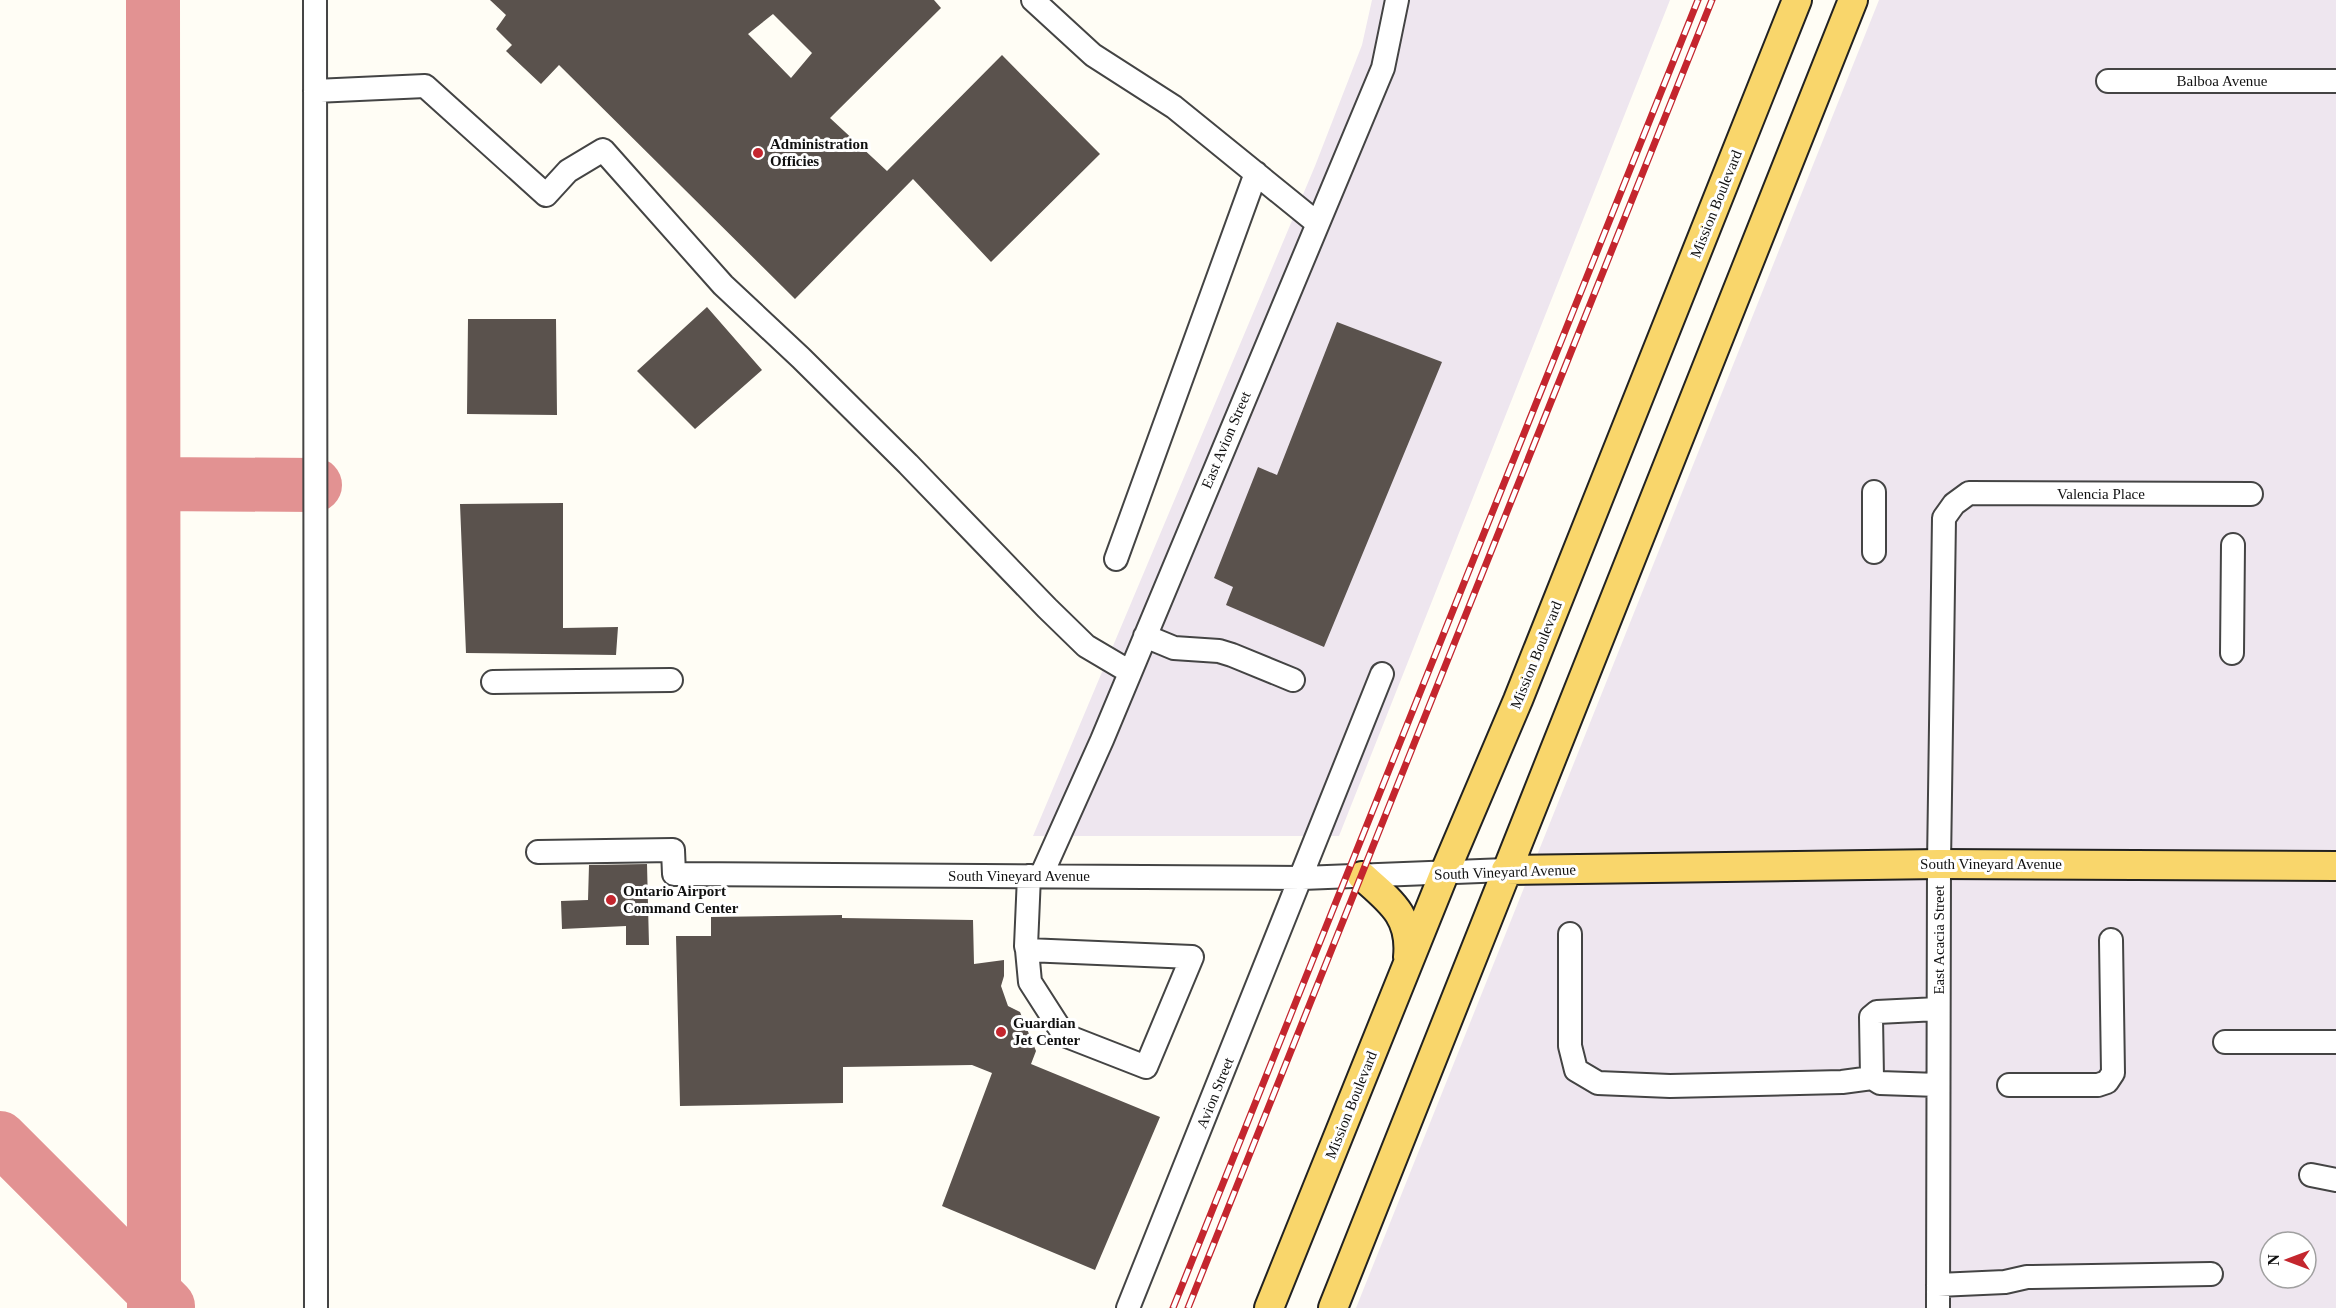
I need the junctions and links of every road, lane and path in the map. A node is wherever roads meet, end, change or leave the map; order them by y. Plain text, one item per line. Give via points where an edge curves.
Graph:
1 (315, 0) edge
2 (1033, 0) edge
3 (1397, 0) edge
4 (1797, 0) edge
5 (1852, 0) edge
6 (2108, 81) dead end
7 (2336, 81) edge
8 (315, 91) junction
9 (1256, 173) junction
10 (1317, 223) junction
11 (1874, 492) dead end
12 (2251, 494) dead end
13 (1954, 504) joint
14 (2234, 544) dead end
15 (1874, 552) dead end
16 (1116, 559) dead end
17 (1145, 636) junction
18 (2232, 652) dead end
19 (1130, 672) junction
20 (1382, 674) dead end
21 (672, 680) dead end
22 (1293, 680) dead end
23 (493, 682) dead end
24 (538, 852) dead end
25 (1939, 864) junction
26 (2336, 866) edge
27 (1506, 870) junction
28 (1444, 874) junction
29 (1035, 876) junction
30 (1362, 876) junction
31 (1302, 878) junction
32 (1570, 934) dead end
33 (2110, 936) dead end
34 (1027, 950) junction
35 (1408, 965) junction
36 (1938, 1009) junction
37 (2225, 1042) dead end
38 (2336, 1042) edge
39 (1872, 1078) junction
40 (1938, 1085) junction
41 (2009, 1085) dead end
42 (2311, 1175) dead end
43 (2336, 1180) edge
44 (2211, 1274) dead end
45 (1938, 1297) edge
46 (316, 1308) edge
47 (1128, 1308) edge
48 (1269, 1308) edge
49 (1334, 1308) edge

1 - 8 street
2 - 9 street via 1093,55 1174,107
3 - 10 street, East Avion Street via 1383,68
4 - 28 main road, Mission Boulevard via 1522,689
5 - 27 main road
6 - 7 street, Balboa Avenue
8 - 19 street via 425,86 546,195 568,171 603,150 723,285 908,464 1047,608 1086,646
8 - 46 street
9 - 10 street
9 - 16 street
10 - 17 street, East Avion Street
11 - 15 street
12 - 13 street, Valencia Place via 1969,493
13 - 25 street, East Acacia Street via 1944,518
14 - 18 street
17 - 19 street, East Avion Street
17 - 22 street via 1174,648 1219,651
19 - 29 street, East Avion Street
20 - 31 street, Avion Street
21 - 23 street
24 - 29 street, South Vineyard Avenue via 673,850 674,874
25 - 26 main road, South Vineyard Avenue
25 - 27 main road, South Vineyard Avenue
25 - 36 street, East Acacia Street
27 - 28 street, South Vineyard Avenue
27 - 49 main road
28 - 30 street, South Vineyard Avenue
28 - 35 main road, Mission Boulevard
29 - 31 street, South Vineyard Avenue
29 - 34 street
30 - 31 street, South Vineyard Avenue
30 - 35 main road via 1387,898 1408,927
31 - 47 street, Avion Street
32 - 39 street via 1570,1046 1576,1070 1598,1083 1670,1086
33 - 41 street via 2113,1073 2107,1082
34 - 34 street via 1030,982 1064,1035 1146,1067 1192,957
35 - 48 main road, Mission Boulevard
36 - 39 street via 1877,1012 1871,1017
36 - 40 street, East Acacia Street
37 - 38 street
39 - 40 street via 1880,1083
40 - 45 street, East Acacia Street
42 - 43 street
44 - 45 street via 2027,1277

